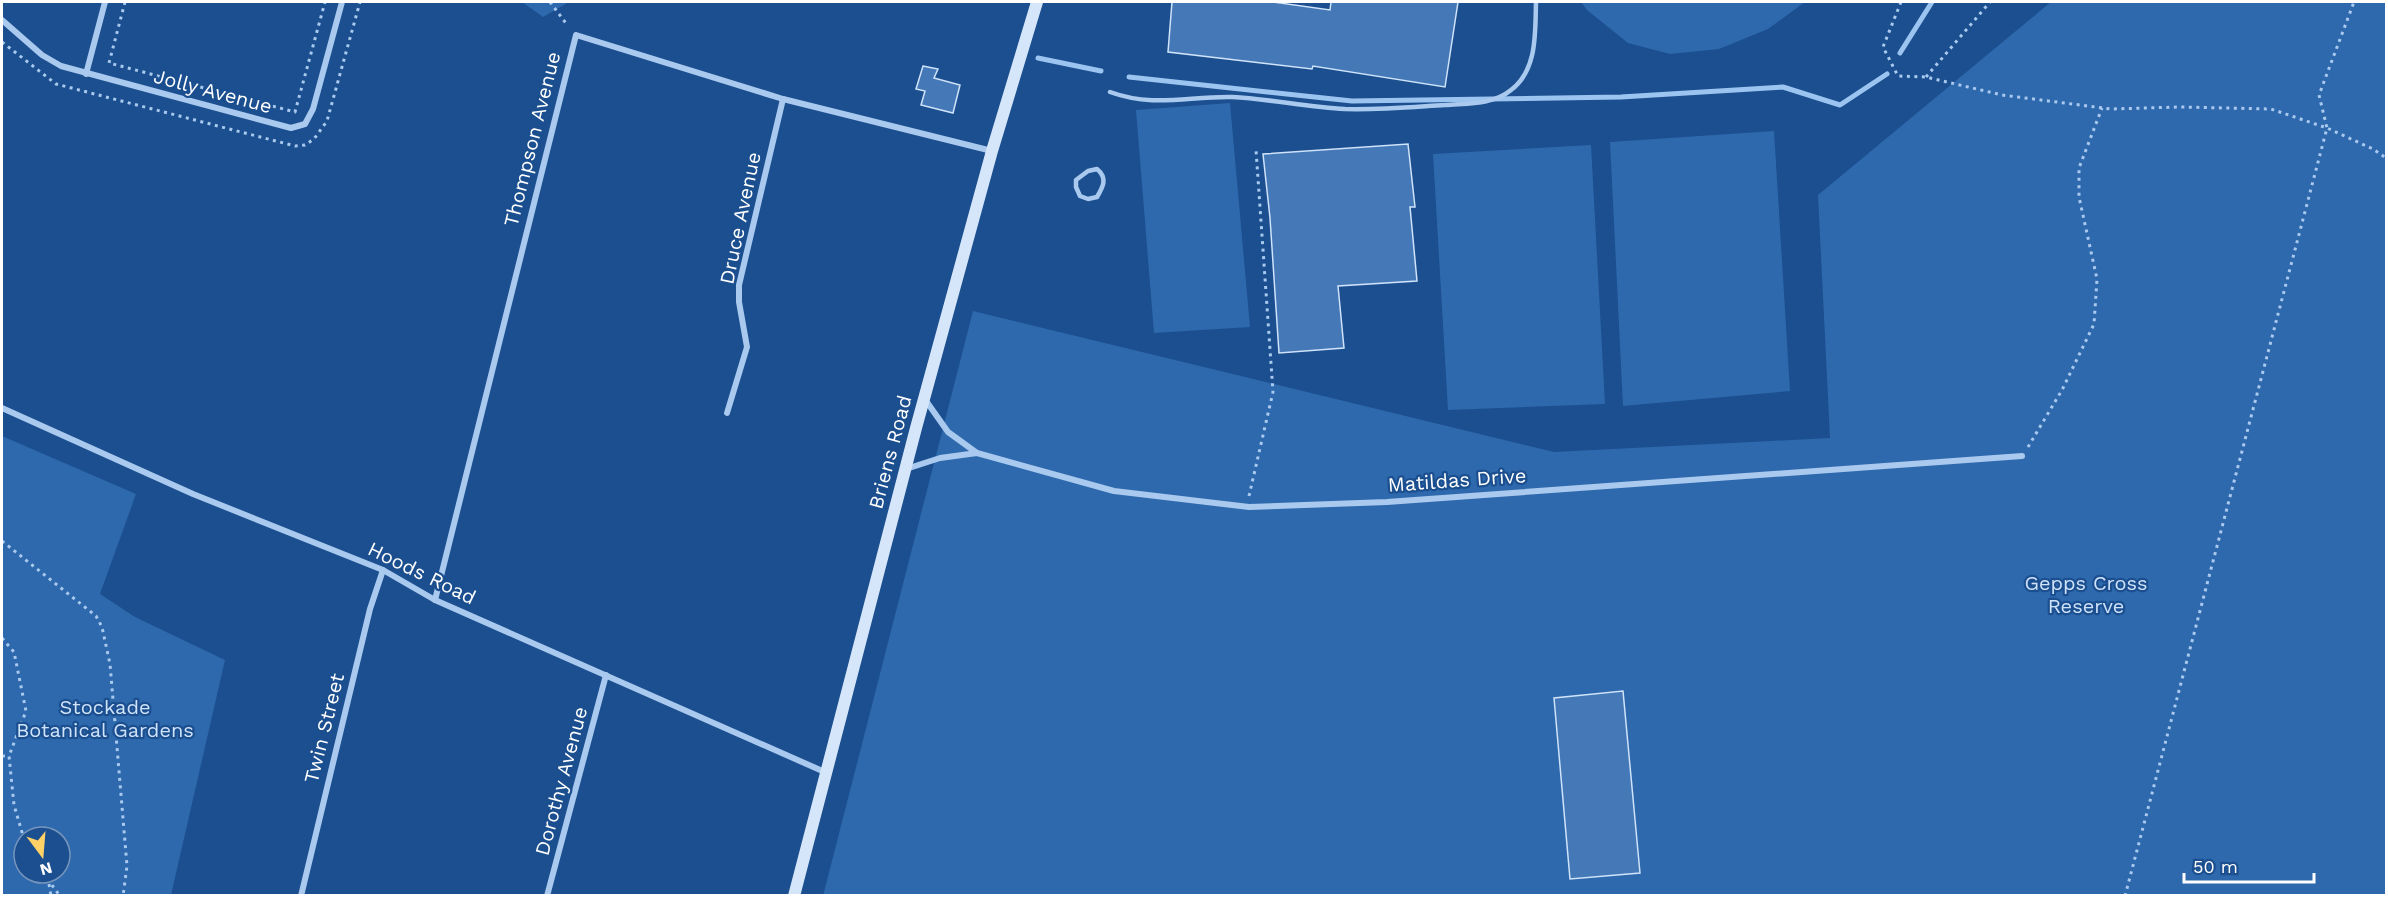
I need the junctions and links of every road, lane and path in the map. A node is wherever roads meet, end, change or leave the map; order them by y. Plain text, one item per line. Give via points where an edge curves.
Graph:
1 (105, 2) edge
2 (125, 2) edge
3 (325, 2) edge
4 (342, 2) edge
5 (550, 2) edge
6 (1035, 2) edge
7 (1536, 2) edge
8 (1901, 2) edge
9 (1990, 2) edge
10 (2354, 2) edge
11 (2, 20) edge
12 (576, 35) junction
13 (87, 74) junction
14 (1926, 77) junction
15 (1110, 93) dead end
16 (783, 99) junction
17 (2102, 108) junction
18 (2326, 128) junction
19 (992, 150) junction
20 (1256, 150) dead end
21 (2386, 158) edge
22 (1088, 199) joint
23 (924, 398) junction
24 (2, 408) edge
25 (727, 413) dead end
26 (977, 453) junction
27 (2022, 456) joint
28 (906, 469) junction
29 (1249, 496) dead end
30 (2, 542) edge
31 (383, 570) junction
32 (435, 600) junction
33 (2, 638) edge
34 (606, 675) junction
35 (2, 756) edge
36 (9, 756) junction
37 (826, 772) junction
38 (20, 825) edge
39 (123, 896) edge
40 (301, 896) edge
41 (547, 896) edge
42 (794, 896) edge
43 (2125, 896) edge

1 - 13 street
2 - 3 path via 110,63 295,112
4 - 13 street, Jolly Avenue via 313,109 305,124 291,128
5 - 12 path
6 - 19 main road, Briens Road
7 - 15 lane via 1531,62 1512,90 1487,101 1371,109 1221,97 1152,102
8 - 14 path via 1883,47 1898,76
9 - 14 path
10 - 18 path via 2319,95
11 - 13 street, Jolly Avenue via 42,55
12 - 16 street, Thompson Avenue
12 - 32 street, Thompson Avenue
14 - 17 path via 2002,95
16 - 19 street, Thompson Avenue
16 - 25 street, Druce Avenue via 739,285 747,347
17 - 18 path via 2271,109
17 - 27 path via 2079,168 2079,197 2097,279 2094,324 2062,390
18 - 21 path
18 - 43 path
19 - 23 main road, Briens Road
20 - 29 path via 1273,392
22 - 22 lane via 1080,196 1076,180 1097,170 1104,180 1102,189 1097,197
23 - 26 street, Matildas Drive via 948,432
23 - 28 main road, Briens Road
24 - 31 street, Hoods Road via 193,494
26 - 27 street, Matildas Drive via 1114,491 1249,507 1387,502
26 - 28 street via 940,458
28 - 37 main road, Briens Road
30 - 39 path via 96,616 102,627 110,664 127,866
31 - 32 street, Hoods Road
31 - 40 street, Twin Street via 370,609
32 - 34 street, Hoods Road
33 - 36 path via 14,652 26,711
34 - 37 street, Hoods Road
34 - 41 street, Dorothy Avenue
35 - 36 path
36 - 38 path
37 - 42 main road, Briens Road

